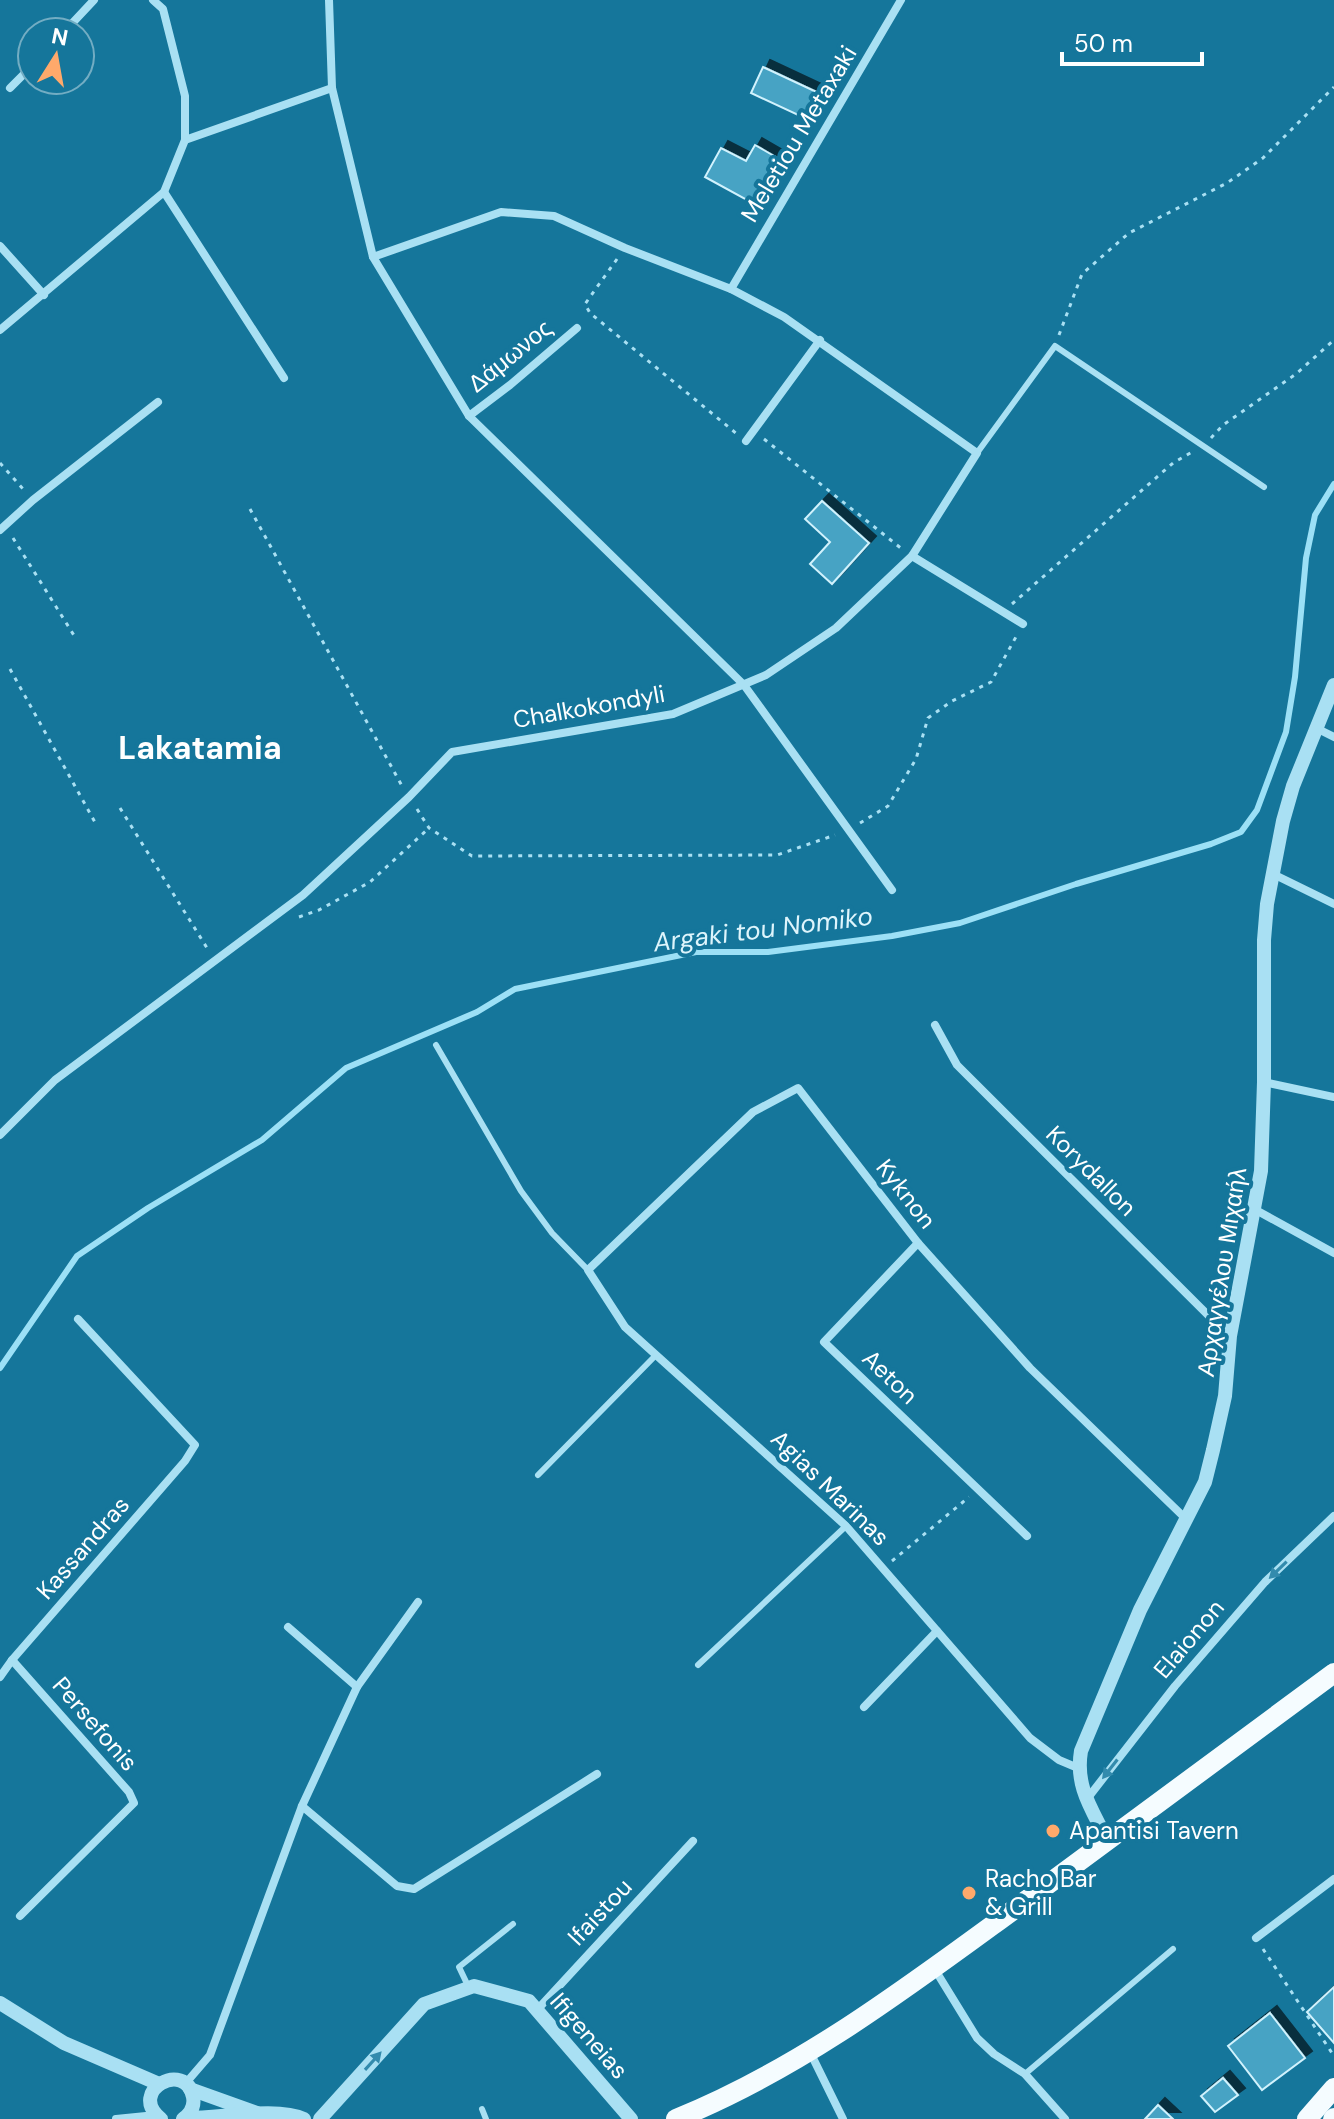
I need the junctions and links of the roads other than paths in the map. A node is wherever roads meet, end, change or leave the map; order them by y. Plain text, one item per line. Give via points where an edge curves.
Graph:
1 (94, 0) edge
2 (153, 0) edge
3 (329, 0) edge
4 (901, 0) edge
5 (79, 16) edge
6 (16, 82) edge
7 (10, 88) dead end
8 (332, 88) junction
9 (185, 140) junction
10 (164, 192) junction
11 (0, 246) edge
12 (373, 257) junction
13 (731, 289) junction
14 (44, 295) junction
15 (577, 328) dead end
16 (0, 330) edge
17 (820, 340) junction
18 (284, 378) dead end
19 (158, 402) dead end
20 (469, 416) junction
21 (746, 441) road end
22 (977, 453) junction
23 (1264, 487) dead end
24 (2, 528) edge
25 (912, 556) junction
26 (1023, 624) road end
27 (744, 685) junction
28 (1334, 685) edge
29 (1316, 728) junction
30 (1334, 737) edge
31 (1272, 874) junction
32 (892, 890) dead end
33 (1334, 904) edge
34 (935, 1025) dead end
35 (436, 1045) dead end
36 (1264, 1082) junction
37 (1334, 1097) edge
38 (0, 1135) edge
39 (1254, 1209) junction
40 (918, 1243) junction
41 (1334, 1253) edge
42 (588, 1270) junction
43 (78, 1319) dead end
44 (1230, 1336) junction
45 (656, 1355) junction
46 (538, 1475) dead end
47 (1334, 1516) edge
48 (1185, 1518) junction
49 (846, 1526) junction
50 (1027, 1536) dead end
51 (418, 1602) dead end
52 (288, 1627) dead end
53 (937, 1631) junction
54 (12, 1660) junction
55 (698, 1665) dead end
56 (1334, 1673) edge
57 (0, 1677) edge
58 (357, 1687) junction
59 (864, 1707) dead end
60 (1078, 1768) junction
61 (597, 1774) dead end
62 (1087, 1799) junction
63 (302, 1806) junction
64 (1107, 1840) junction
65 (693, 1841) dead end
66 (1334, 1879) edge
67 (20, 1916) dead end
68 (513, 1924) dead end
69 (1256, 1938) road end
70 (1173, 1949) dead end
71 (934, 1968) junction
72 (469, 1988) junction
73 (0, 2003) edge
74 (537, 2010) junction
75 (810, 2052) junction
76 (1025, 2074) junction
77 (159, 2084) junction
78 (188, 2086) junction
79 (1334, 2088) edge
80 (482, 2109) dead end
81 (262, 2114) junction
82 (159, 2117) edge
83 (184, 2118) edge
84 (116, 2119) edge
85 (304, 2119) edge
86 (320, 2119) edge
87 (486, 2119) edge
88 (631, 2119) edge
89 (676, 2119) edge
90 (843, 2119) edge
91 (1065, 2119) edge
92 (1307, 2119) edge

1 - 5 street
2 - 9 street via 163,9 185,96
3 - 8 street
4 - 13 street, Meletiou Metaxaki
6 - 7 street
8 - 9 street
8 - 12 street
9 - 10 street
10 - 14 street
10 - 18 street
11 - 14 street
12 - 13 street via 501,212 554,216
12 - 20 street
13 - 17 street
14 - 16 street
15 - 20 street, Δάμωνος
17 - 21 street
17 - 22 street
19 - 24 street
20 - 27 street
22 - 23 lane via 1055,346
22 - 25 street, Chalkokondyli
25 - 26 street
25 - 27 street, Chalkokondyli via 836,628
27 - 32 street
27 - 38 street, Chalkokondyli via 673,714 452,752 303,895 55,1080
28 - 29 street, Αρχαγγέλου Μιχαήλ
29 - 30 street
29 - 31 street, Αρχαγγέλου Μιχαήλ via 1286,809
31 - 33 street
31 - 36 street, Αρχαγγέλου Μιχαήλ via 1264,940
34 - 44 street, Korydallon via 957,1065
35 - 42 lane via 521,1191
36 - 37 street
36 - 39 street, Αρχαγγέλου Μιχαήλ
39 - 41 street
39 - 44 street, Αρχαγγέλου Μιχαήλ
40 - 42 street, Kyknon via 798,1088 753,1112
40 - 48 street, Kyknon via 1030,1368
40 - 50 street, Aeton via 824,1342
42 - 45 street, Agias Marinas via 625,1327
43 - 54 street, Kassandras via 195,1445
44 - 48 street, Αρχαγγέλου Μιχαήλ via 1213,1450 1205,1482
45 - 46 lane
45 - 49 street, Agias Marinas
47 -> 62 street, Elaionon via 1265,1582
48 - 60 street, Αρχαγγέλου Μιχαήλ via 1134,1624
49 - 53 street, Agias Marinas
49 - 55 lane
51 - 58 street
52 - 58 street
53 - 59 street
53 - 60 street, Agias Marinas via 1030,1738
54 - 57 street, Kassandras
54 - 67 street, Persefonis via 134,1803
56 - 64 main road
58 - 63 street
60 - 62 street
61 - 63 street via 414,1889 397,1886
62 - 64 street
63 - 78 street via 210,2055
64 - 71 main road
65 - 74 street, Ifaistou
66 - 69 street
68 - 72 lane via 459,1967
70 - 76 lane
71 - 75 main road
71 - 76 street via 977,2038
72 - 74 street, Ifigeneias via 529,2001
86 -> 72 street via 424,2004
73 - 77 street via 64,2043
74 - 88 street, Ifigeneias
75 - 89 main road
75 - 90 street
76 - 91 street
77 - 78 street via 172,2079
77 - 82 street via 151,2103
78 - 81 street
78 - 83 street via 194,2102
79 - 92 main road
80 - 87 lane
81 - 83 street
81 - 85 street
82 - 84 street

